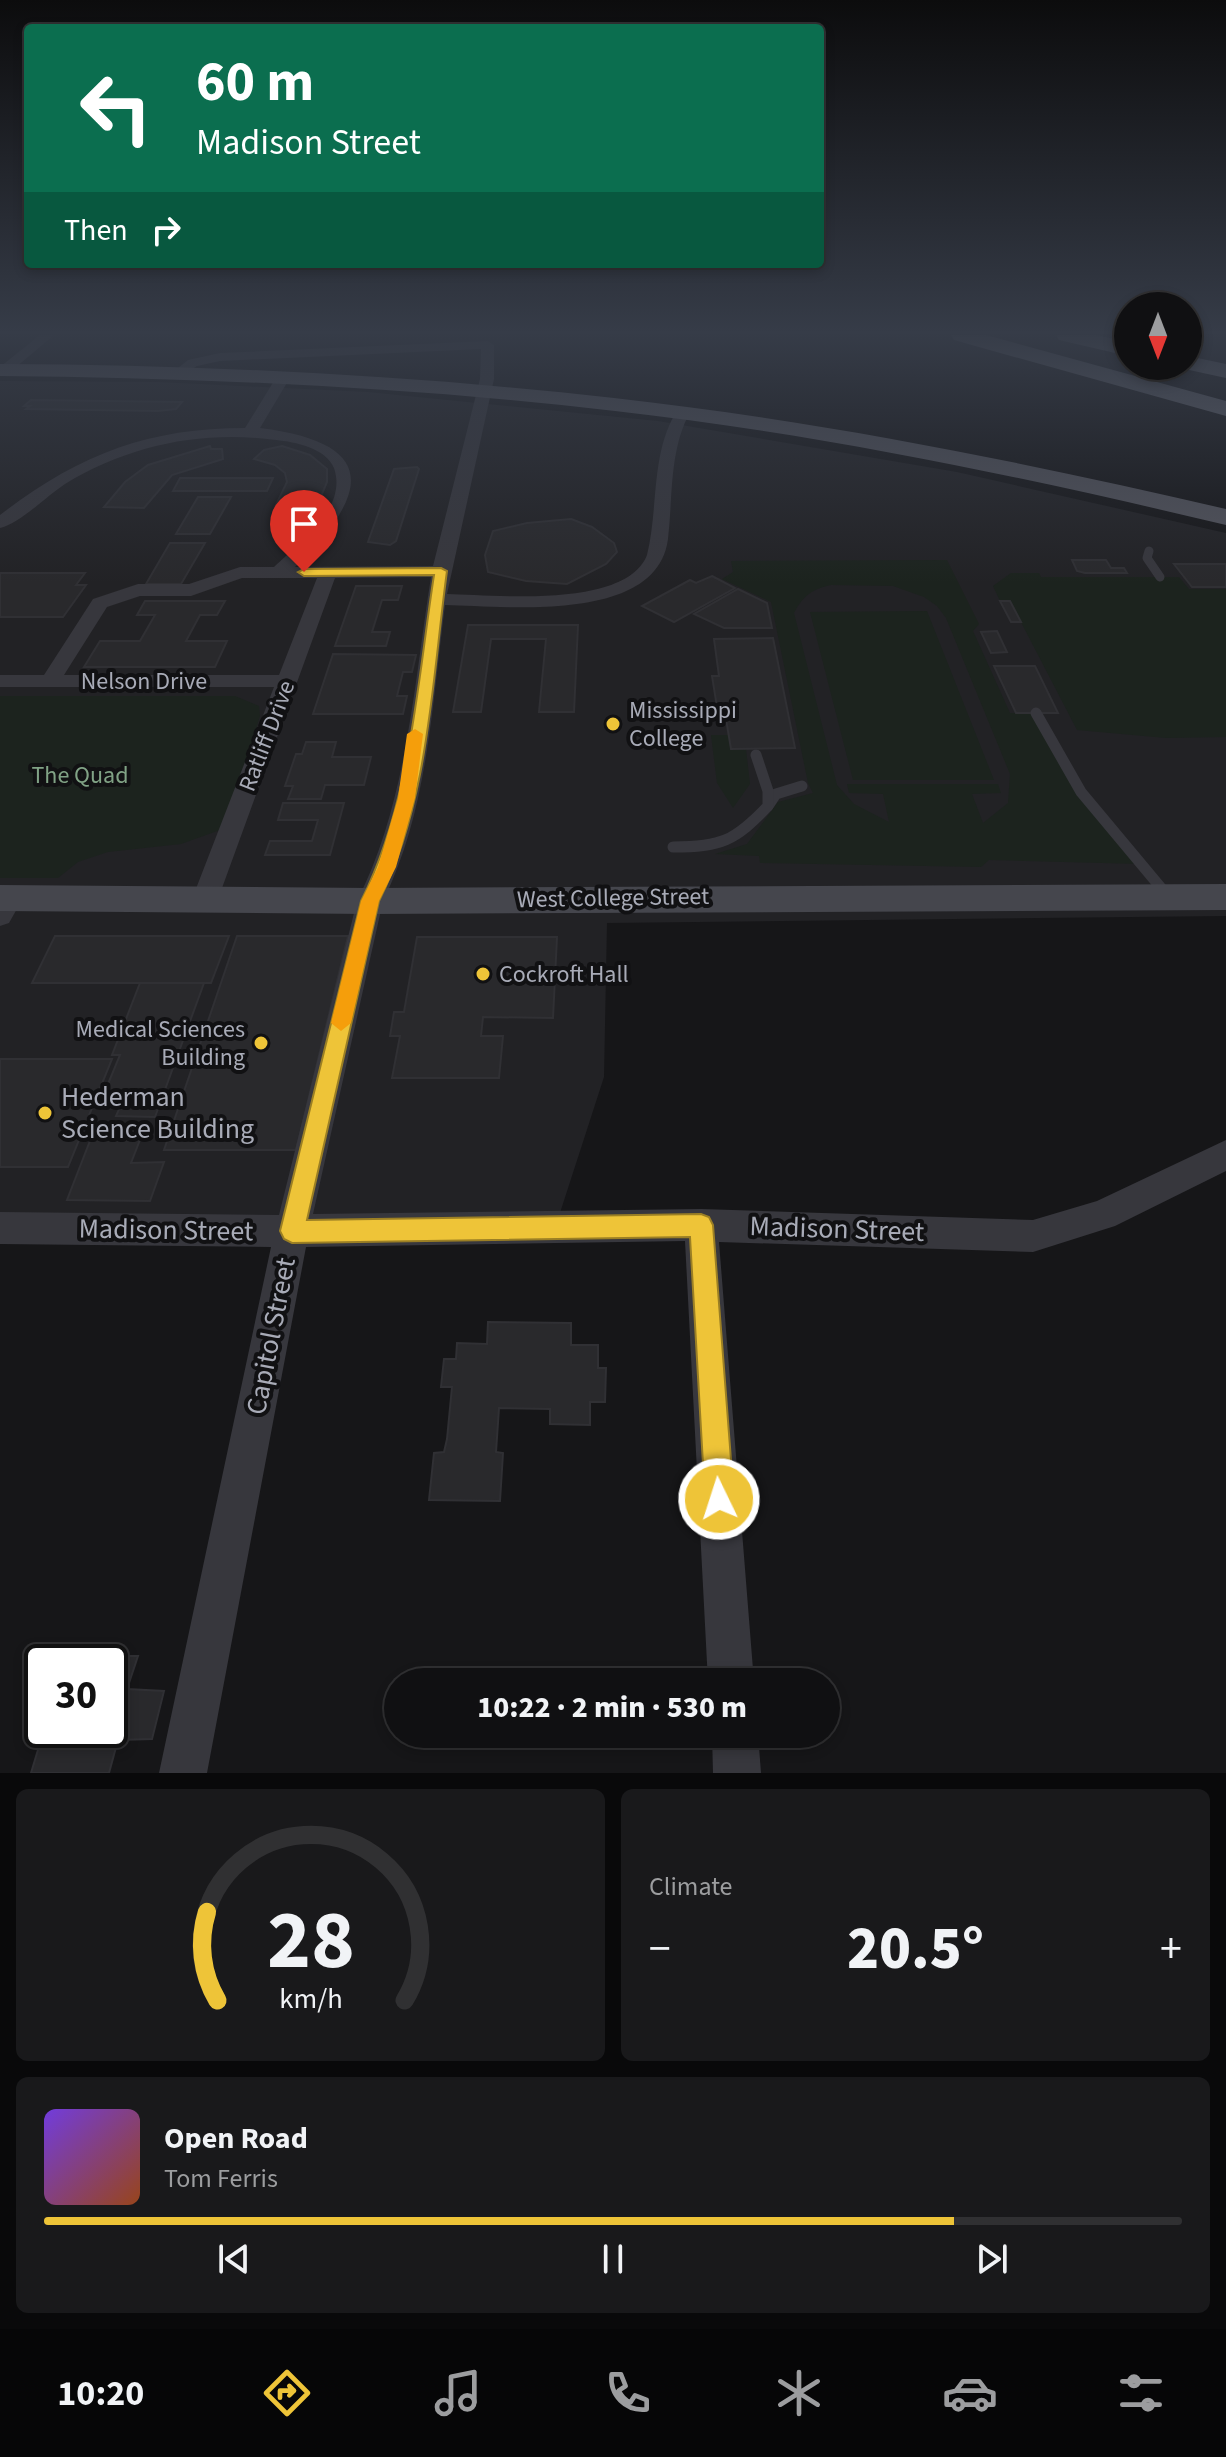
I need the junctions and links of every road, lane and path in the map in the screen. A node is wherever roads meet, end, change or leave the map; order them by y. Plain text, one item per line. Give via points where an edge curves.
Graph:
1 (259, 418) edge
2 (476, 418) edge
3 (679, 418) edge
4 (719, 418) edge
5 (251, 431) junction
6 (1226, 517) edge
7 (0, 523) edge
8 (1149, 551) dead end
9 (441, 571) junction
10 (280, 572) junction
11 (328, 572) junction
12 (1160, 577) dead end
13 (436, 599) junction
14 (0, 681) edge
15 (50, 681) junction
16 (288, 681) junction
17 (1036, 713) dead end
18 (756, 755) dead end
19 (802, 786) dead end
20 (768, 806) junction
21 (673, 847) dead end
22 (1169, 897) junction
23 (1226, 897) edge
24 (205, 899) junction
25 (370, 901) junction
26 (3, 904) edge
27 (1226, 1155) edge
28 (701, 1225) junction
29 (0, 1228) edge
30 (292, 1231) junction
31 (730, 1668) edge
32 (736, 1748) edge
33 (183, 1773) edge
34 (737, 1773) edge

1 - 5 street
2 - 9 street, Capitol Street
3 - 13 street via 670,432 653,564 639,579 579,598
4 - 6 main road via 927,451
5 - 7 street via 182,436 128,448 30,499
5 - 10 street via 310,442 326,450 342,474 339,505
8 - 12 lane via 1147,558
9 - 11 street
9 - 13 street, Capitol Street
10 - 11 street
10 - 15 street via 240,573 191,590 138,590 100,603
11 - 16 street, Ratliff Drive
13 - 25 street, Capitol Street via 407,798 387,867
14 - 15 street, Nelson Drive
15 - 16 street, Nelson Drive
16 - 24 street, Ratliff Drive
17 - 22 lane via 1081,792
18 - 20 lane
19 - 20 lane via 776,794
20 - 21 lane via 736,840 712,848
22 - 23 street, West College Street
22 - 25 street, West College Street
24 - 25 street, West College Street
24 - 26 street, West College Street
25 - 30 street, Capitol Street
27 - 28 street, Madison Street via 1103,1215 1033,1236
28 - 30 street, Madison Street
28 - 31 street
29 - 30 street, Madison Street
30 - 33 street, Capitol Street
32 - 34 street

